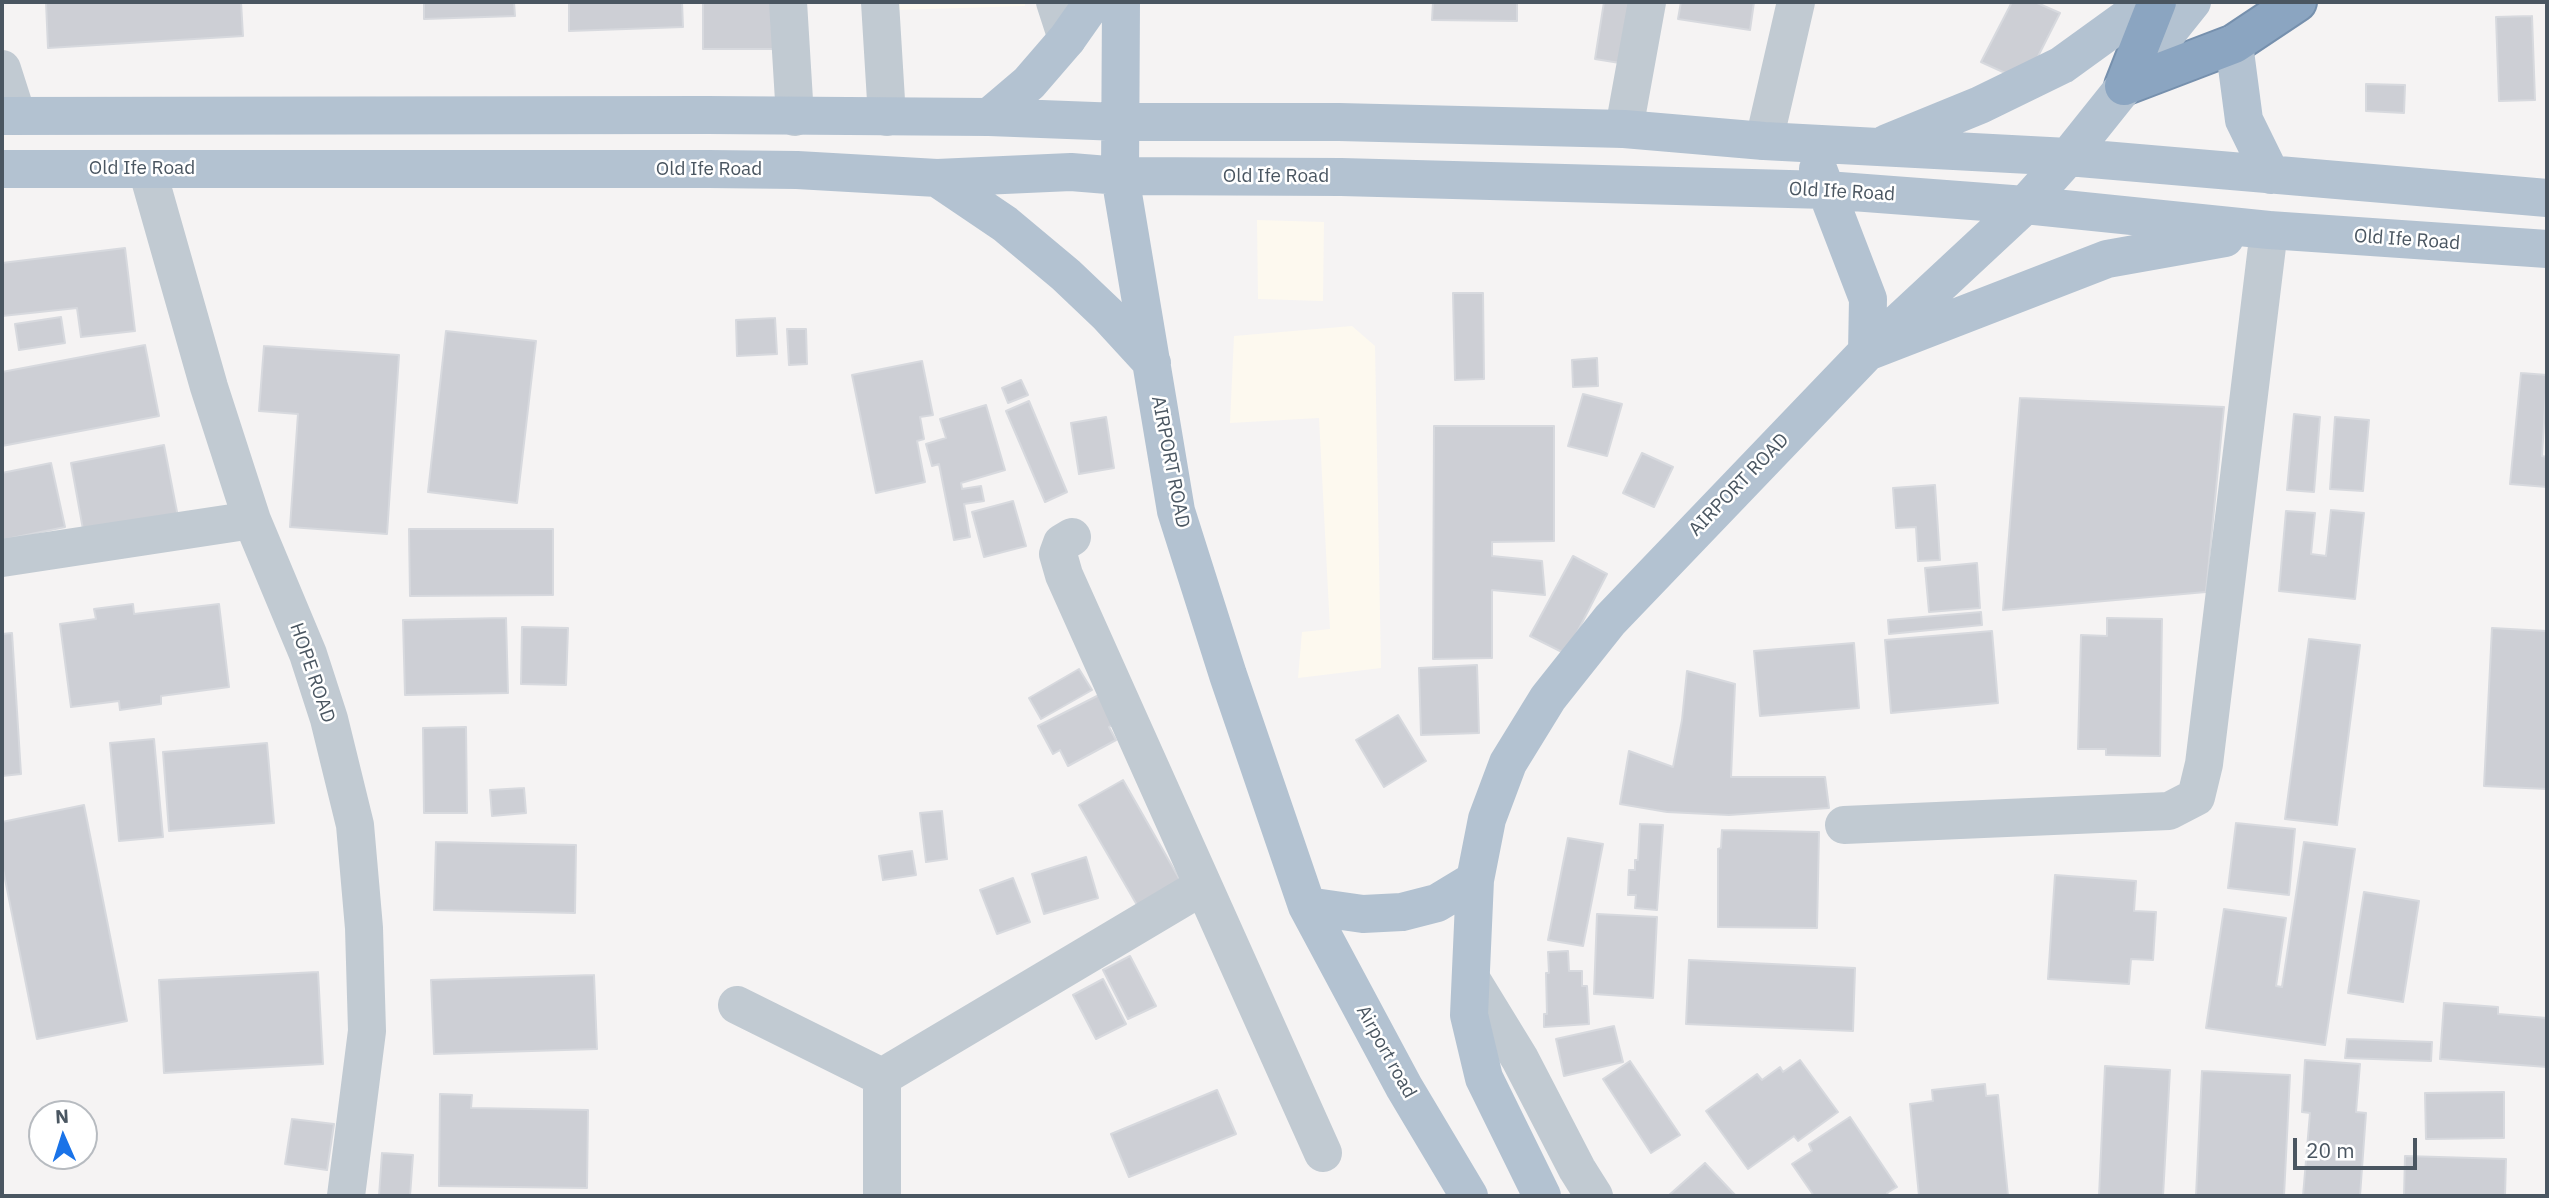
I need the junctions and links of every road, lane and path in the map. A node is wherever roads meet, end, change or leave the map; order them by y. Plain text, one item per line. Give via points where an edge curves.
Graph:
1 (788, 2) edge
2 (880, 2) edge
3 (1055, 2) edge
4 (1093, 2) edge
5 (1121, 2) edge
6 (1647, 2) edge
7 (1796, 2) edge
8 (2149, 2) edge
9 (2157, 2) edge
10 (2192, 2) edge
11 (2297, 2) edge
12 (1067, 39) junction
13 (2234, 44) junction
14 (2, 69) edge
15 (2124, 86) junction
16 (9, 116) edge
17 (794, 117) junction
18 (887, 117) junction
19 (989, 117) junction
20 (1120, 122) junction
21 (1624, 129) junction
22 (1764, 141) junction
23 (1809, 143) junction
24 (1877, 147) junction
25 (2068, 157) junction
26 (2, 169) edge
27 (147, 169) junction
28 (2271, 175) junction
29 (1120, 176) junction
30 (937, 178) junction
31 (1826, 190) junction
32 (2547, 198) edge
33 (2025, 205) junction
34 (2269, 230) junction
35 (2547, 249) edge
36 (1867, 352) junction
37 (1152, 363) junction
38 (252, 520) junction
39 (1072, 537) dead end
40 (2, 558) edge
41 (1844, 825) dead end
42 (1475, 880) junction
43 (1203, 886) junction
44 (1307, 906) junction
45 (1471, 979) junction
46 (737, 1005) dead end
47 (882, 1077) junction
48 (1323, 1153) dead end
49 (346, 1196) edge
50 (882, 1196) edge
51 (1469, 1196) edge
52 (1542, 1196) edge
53 (1594, 1196) edge

1 - 17 street
2 - 18 street
3 - 12 street
4 - 12 main road
5 - 20 main road, AIRPORT ROAD
6 - 21 street
7 - 22 street
8 - 24 main road via 2062,65
9 - 15 highway
10 - 15 main road, AIRPORT ROAD
11 - 13 highway
12 - 19 main road via 1028,83
13 - 15 highway
13 - 28 main road via 2244,120
14 - 16 street
15 - 25 main road, AIRPORT ROAD
16 - 17 main road
17 - 18 main road
18 - 19 main road
19 - 20 main road
20 - 21 main road
20 - 29 main road, AIRPORT ROAD
21 - 22 main road
22 - 23 main road
23 - 24 main road
23 - 31 main road
24 - 25 main road
25 - 28 main road
25 - 33 main road, AIRPORT ROAD
26 - 27 main road, Old Ife Road
27 - 30 main road, Old Ife Road via 784,170
27 - 38 street, HOPE ROAD
28 - 32 main road
29 - 30 main road, Old Ife Road via 1070,172
29 - 31 main road, Old Ife Road
29 - 37 main road, AIRPORT ROAD
30 - 37 main road via 1005,224 1066,275
31 - 33 main road, Old Ife Road
31 - 36 main road via 1868,299
33 - 34 main road, Old Ife Road
33 - 36 main road, AIRPORT ROAD
34 - 35 main road, Old Ife Road
34 - 36 main road via 2107,259
34 - 41 street via 2204,764 2196,797 2169,811
36 - 42 main road, AIRPORT ROAD via 1610,620 1548,698 1508,763 1487,818
37 - 44 main road, AIRPORT ROAD via 1176,511
38 - 40 street
38 - 49 street, HOPE ROAD via 308,654 355,825 368,1031
39 - 43 street via 1062,543 1058,554 1064,575
42 - 44 main road via 1437,903 1402,912 1363,914
42 - 45 main road
43 - 47 street
43 - 48 street
44 - 51 main road, Airport road via 1404,1087
45 - 52 main road via 1469,1016 1484,1078
45 - 53 street
46 - 47 street
47 - 50 street

